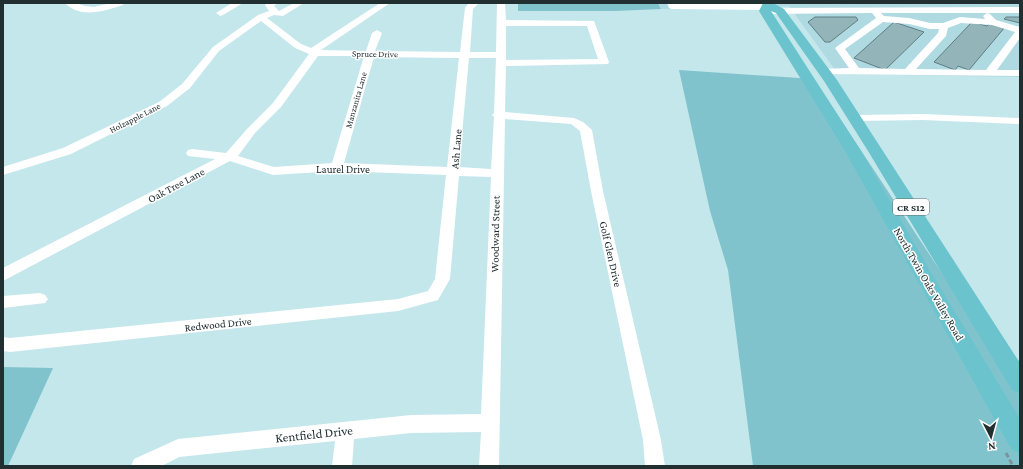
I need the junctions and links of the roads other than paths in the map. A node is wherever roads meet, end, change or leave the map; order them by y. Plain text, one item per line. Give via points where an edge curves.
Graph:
1 (69, 3) edge
2 (120, 3) edge
3 (240, 3) edge
4 (300, 3) edge
5 (386, 3) edge
6 (472, 3) edge
7 (501, 3) edge
8 (671, 3) edge
9 (927, 4) dead end
10 (838, 6) edge
11 (273, 7) edge
12 (769, 7) edge
13 (886, 7) edge
14 (874, 10) junction
15 (981, 10) junction
16 (1020, 10) edge
17 (220, 13) dead end
18 (261, 17) junction
19 (881, 20) junction
20 (993, 22) junction
21 (501, 23) junction
22 (944, 26) junction
23 (1020, 31) edge
24 (377, 33) dead end
25 (313, 52) junction
26 (464, 54) junction
27 (369, 55) junction
28 (501, 59) junction
29 (823, 71) junction
30 (856, 71) junction
31 (908, 72) junction
32 (989, 73) junction
33 (1020, 73) edge
34 (498, 115) junction
35 (855, 118) junction
36 (1020, 121) edge
37 (192, 153) dead end
38 (229, 156) junction
39 (337, 167) junction
40 (3, 171) edge
41 (454, 171) junction
42 (497, 173) junction
43 (3, 275) edge
44 (433, 296) joint
45 (40, 299) dead end
46 (3, 302) edge
47 (3, 344) edge
48 (1020, 383) edge
49 (490, 423) junction
50 (345, 431) junction
51 (1017, 431) edge
52 (142, 466) edge
53 (342, 466) edge
54 (489, 466) edge
55 (655, 466) edge

1 - 2 street via 88,10
3 - 17 street
4 - 11 street, Holzapple Lane via 280,14
5 - 25 street
6 - 26 street, Ash Lane via 474,4 469,8
7 - 21 street, Woodward Street
8 - 12 street via 672,6
9 - 13 street
10 - 12 street
10 - 13 street
10 - 14 street
11 - 18 street, Holzapple Lane
12 - 29 main road, North Twin Oaks Valley Road / CR S12
12 - 51 main road, North Twin Oaks Valley Road / CR S12 via 925,279
13 - 14 street
13 - 15 street
14 - 19 street
15 - 16 street
15 - 20 street
18 - 25 street, Spruce Drive via 298,46
18 - 40 street, Holzapple Lane via 216,49 186,86 163,104 67,151
19 - 22 street via 909,20 930,26
19 - 30 street via 840,48
20 - 22 street via 960,20
20 - 23 street
21 - 28 street, Woodward Street
21 - 28 street, Spruce Drive via 591,23 604,62
22 - 31 street via 943,34
23 - 32 street
24 - 27 street, Manzanita Lane
25 - 27 street, Spruce Drive
25 - 38 street, Oak Tree Lane via 277,105
26 - 27 street, Spruce Drive
26 - 28 street, Spruce Drive
26 - 41 street, Ash Lane
27 - 39 street, Manzanita Lane
28 - 34 street, Woodward Street
29 - 30 street
29 - 35 main road, North Twin Oaks Valley Road / CR S12
30 - 31 street
31 - 32 street
32 - 33 street
34 - 42 street, Woodward Street
34 - 55 street, Golf Glen Drive via 574,122 586,130 652,440
35 - 36 street via 923,117
35 - 48 main road, North Twin Oaks Valley Road / CR S12
37 - 38 street, Laurel Drive
38 - 39 street, Laurel Drive via 273,171
38 - 43 street, Oak Tree Lane
39 - 41 street, Laurel Drive
41 - 42 street, Laurel Drive
41 - 44 street, Ash Lane via 442,279
42 - 49 street, Woodward Street
44 - 47 street, Redwood Drive via 391,306 10,346
45 - 46 street
49 - 50 street, Kentfield Drive via 411,424
49 - 54 street, Woodward Street
50 - 52 street, Kentfield Drive via 178,448
50 - 53 street

